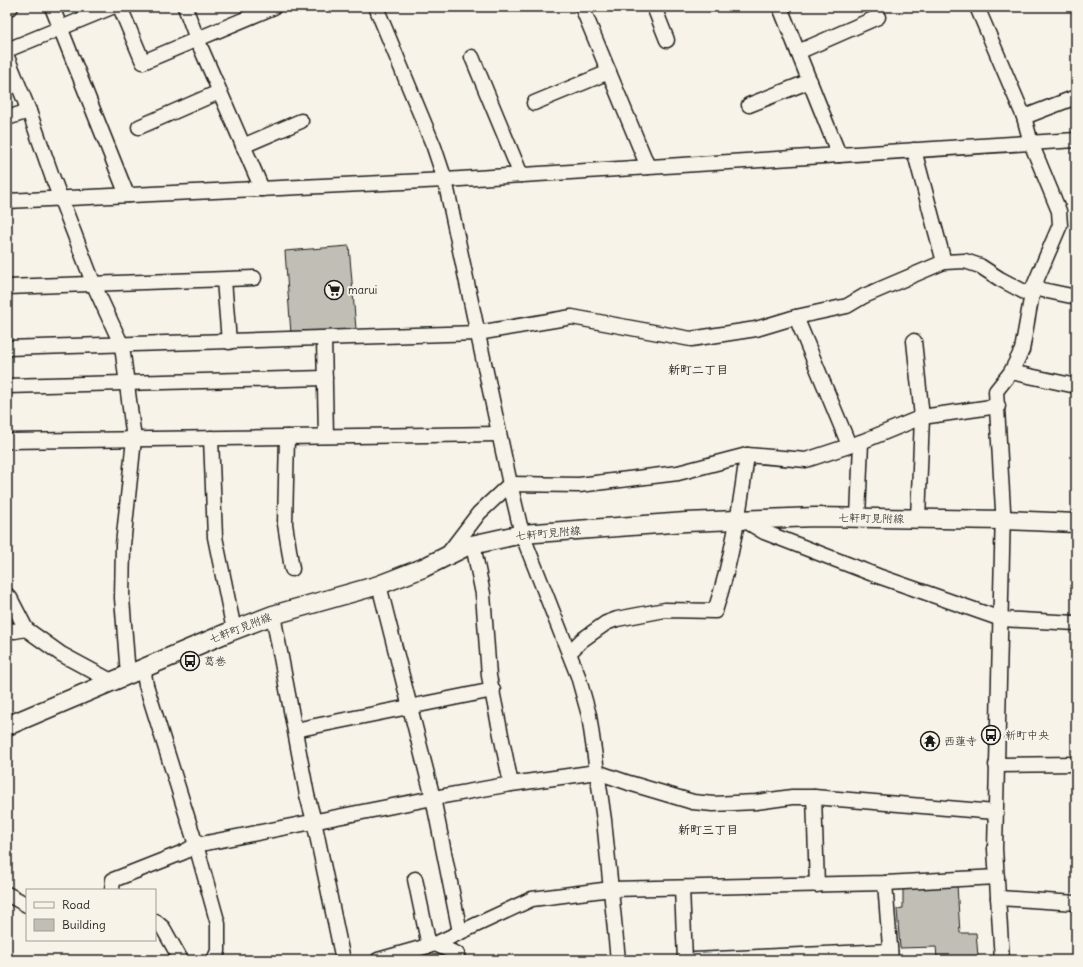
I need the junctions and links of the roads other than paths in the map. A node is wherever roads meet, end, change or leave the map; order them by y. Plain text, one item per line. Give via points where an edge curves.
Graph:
1 (11, 7) edge
2 (52, 7) edge
3 (112, 7) edge
4 (120, 7) edge
5 (185, 7) edge
6 (274, 7) edge
7 (376, 7) edge
8 (654, 7) edge
9 (780, 7) edge
10 (977, 7) edge
11 (587, 8) edge
12 (7, 9) edge
13 (878, 17) dead end
14 (60, 28) junction
15 (197, 39) junction
16 (667, 40) dead end
17 (7, 50) edge
18 (798, 52) junction
19 (7, 57) edge
20 (472, 57) dead end
21 (609, 72) junction
22 (810, 81) junction
23 (220, 92) junction
24 (1076, 97) edge
25 (534, 103) dead end
26 (749, 105) dead end
27 (29, 111) junction
28 (1024, 117) junction
29 (7, 118) edge
30 (301, 121) dead end
31 (140, 127) dead end
32 (1076, 140) edge
33 (1031, 142) junction
34 (243, 146) junction
35 (914, 150) junction
36 (839, 155) junction
37 (648, 167) junction
38 (521, 175) junction
39 (445, 180) junction
40 (262, 189) junction
41 (128, 195) junction
42 (60, 198) junction
43 (7, 201) edge
44 (944, 262) junction
45 (254, 278) dead end
46 (224, 280) junction
47 (94, 285) junction
48 (7, 287) edge
49 (1033, 292) junction
50 (1076, 297) edge
51 (796, 318) junction
52 (478, 333) junction
53 (324, 338) junction
54 (914, 341) dead end
55 (229, 342) junction
56 (122, 346) junction
57 (7, 348) edge
58 (1012, 372) junction
59 (325, 378) junction
60 (127, 383) junction
61 (7, 386) edge
62 (1076, 386) edge
63 (998, 406) junction
64 (922, 417) junction
65 (499, 434) junction
66 (326, 436) junction
67 (287, 437) junction
68 (211, 438) junction
69 (134, 439) junction
70 (7, 441) edge
71 (855, 444) junction
72 (747, 455) junction
73 (510, 484) junction
74 (858, 518) junction
75 (918, 519) junction
76 (741, 520) junction
77 (1003, 520) junction
78 (1076, 523) edge
79 (522, 534) junction
80 (473, 545) junction
81 (447, 556) junction
82 (292, 569) dead end
83 (379, 585) junction
84 (7, 595) edge
85 (273, 615) junction
86 (1001, 619) junction
87 (1076, 623) edge
88 (26, 629) junction
89 (7, 630) edge
90 (234, 630) junction
91 (569, 653) junction
92 (128, 675) junction
93 (493, 690) junction
94 (410, 708) junction
95 (7, 726) edge
96 (295, 730) junction
97 (1076, 764) edge
98 (996, 765) junction
99 (597, 772) junction
100 (511, 784) junction
101 (814, 797) junction
102 (433, 798) junction
103 (995, 812) junction
104 (314, 821) junction
105 (196, 845) junction
106 (997, 877) junction
107 (415, 879) dead end
108 (885, 883) junction
109 (817, 885) junction
110 (682, 888) junction
111 (112, 889) edge
112 (611, 889) junction
113 (7, 894) edge
114 (998, 898) junction
115 (1076, 903) edge
116 (26, 904) edge
117 (156, 922) edge
118 (460, 932) junction
119 (432, 945) junction
120 (890, 956) edge
121 (181, 960) edge
122 (214, 960) edge
123 (343, 960) edge
124 (378, 960) edge
125 (458, 960) edge
126 (618, 960) edge
127 (685, 960) edge
128 (694, 960) edge
129 (1002, 960) edge

1 - 12 street
2 - 14 street
3 - 14 street
4 - 15 street via 143,62
5 - 15 street
6 - 15 street
7 - 39 street
8 - 16 street
9 - 18 street
10 - 28 street
11 - 21 street
13 - 18 street
14 - 17 street
14 - 41 street
15 - 23 street
18 - 22 street
19 - 27 street
20 - 38 street
21 - 25 street
21 - 37 street
22 - 26 street
22 - 36 street
23 - 31 street
23 - 34 street
24 - 28 street
27 - 29 street
27 - 42 street
28 - 33 street
30 - 34 street
32 - 33 street
33 - 35 street
33 - 49 street via 1059,211 1060,225
34 - 40 street
35 - 36 street
35 - 44 street
36 - 37 street
37 - 38 street
38 - 39 street
39 - 40 street
39 - 52 street
40 - 41 street
41 - 42 street
42 - 43 street
42 - 47 street
44 - 49 street via 965,261 980,266 1000,279
44 - 51 street via 846,306
45 - 46 street
46 - 47 street
46 - 55 street
47 - 48 street
47 - 56 street
49 - 50 street
49 - 58 street via 1022,350
51 - 52 street via 756,329 691,338 572,318
51 - 71 street
52 - 53 street
52 - 65 street
53 - 55 street
53 - 59 street
54 - 64 street
55 - 56 street
56 - 57 street
56 - 60 street
58 - 62 street
58 - 63 street via 996,391
59 - 60 street
59 - 66 street
60 - 61 street
60 - 69 street
63 - 64 street
63 - 77 street
64 - 71 street
64 - 75 street
65 - 66 street
65 - 73 street
66 - 67 street
67 - 68 street
67 - 82 street via 285,524
68 - 69 street
68 - 90 street via 215,537
69 - 70 street
69 - 92 street via 123,545 122,598
71 - 72 street via 806,460
71 - 74 street
72 - 73 street via 678,473 579,484
72 - 76 street
73 - 79 street
73 - 81 street via 479,512
74 - 75 main road, 七軒町見附線
74 - 76 main road, 七軒町見附線
75 - 77 main road, 七軒町見附線
76 - 79 main road, 七軒町見附線
76 - 86 street via 770,535
76 - 91 street via 715,611 665,610 617,619 606,623
77 - 78 main road, 七軒町見附線
77 - 86 street
79 - 80 main road, 七軒町見附線
79 - 91 street
80 - 81 main road, 七軒町見附線
80 - 93 street via 483,594 489,676
81 - 83 main road, 七軒町見附線
83 - 85 main road, 七軒町見附線
83 - 94 street
84 - 88 street
85 - 90 main road, 七軒町見附線
85 - 96 street
86 - 87 street
86 - 98 street
88 - 89 street
88 - 92 street via 61,654
90 - 92 main road, 七軒町見附線
91 - 99 street via 589,715
92 - 95 main road, 七軒町見附線
92 - 105 street via 146,685
93 - 94 street
93 - 100 street
94 - 96 street
94 - 102 street
96 - 104 street
97 - 98 street
98 - 103 street
99 - 100 street
99 - 101 street via 693,802 713,804
99 - 112 street
100 - 102 street
101 - 103 street
101 - 109 street
102 - 104 street
102 - 118 street
103 - 106 street
104 - 105 street
104 - 123 street
105 - 111 street via 113,880
105 - 122 street via 218,924 218,951
106 - 108 street
106 - 114 street
107 - 119 street
108 - 109 street
108 - 120 street
109 - 110 street
110 - 112 street
110 - 127 street
112 - 118 street via 532,899
112 - 126 street
113 - 116 street
114 - 115 street
114 - 129 street
117 - 121 street via 163,928
118 - 119 street
119 - 124 street
119 - 125 street via 457,954
120 - 128 street

